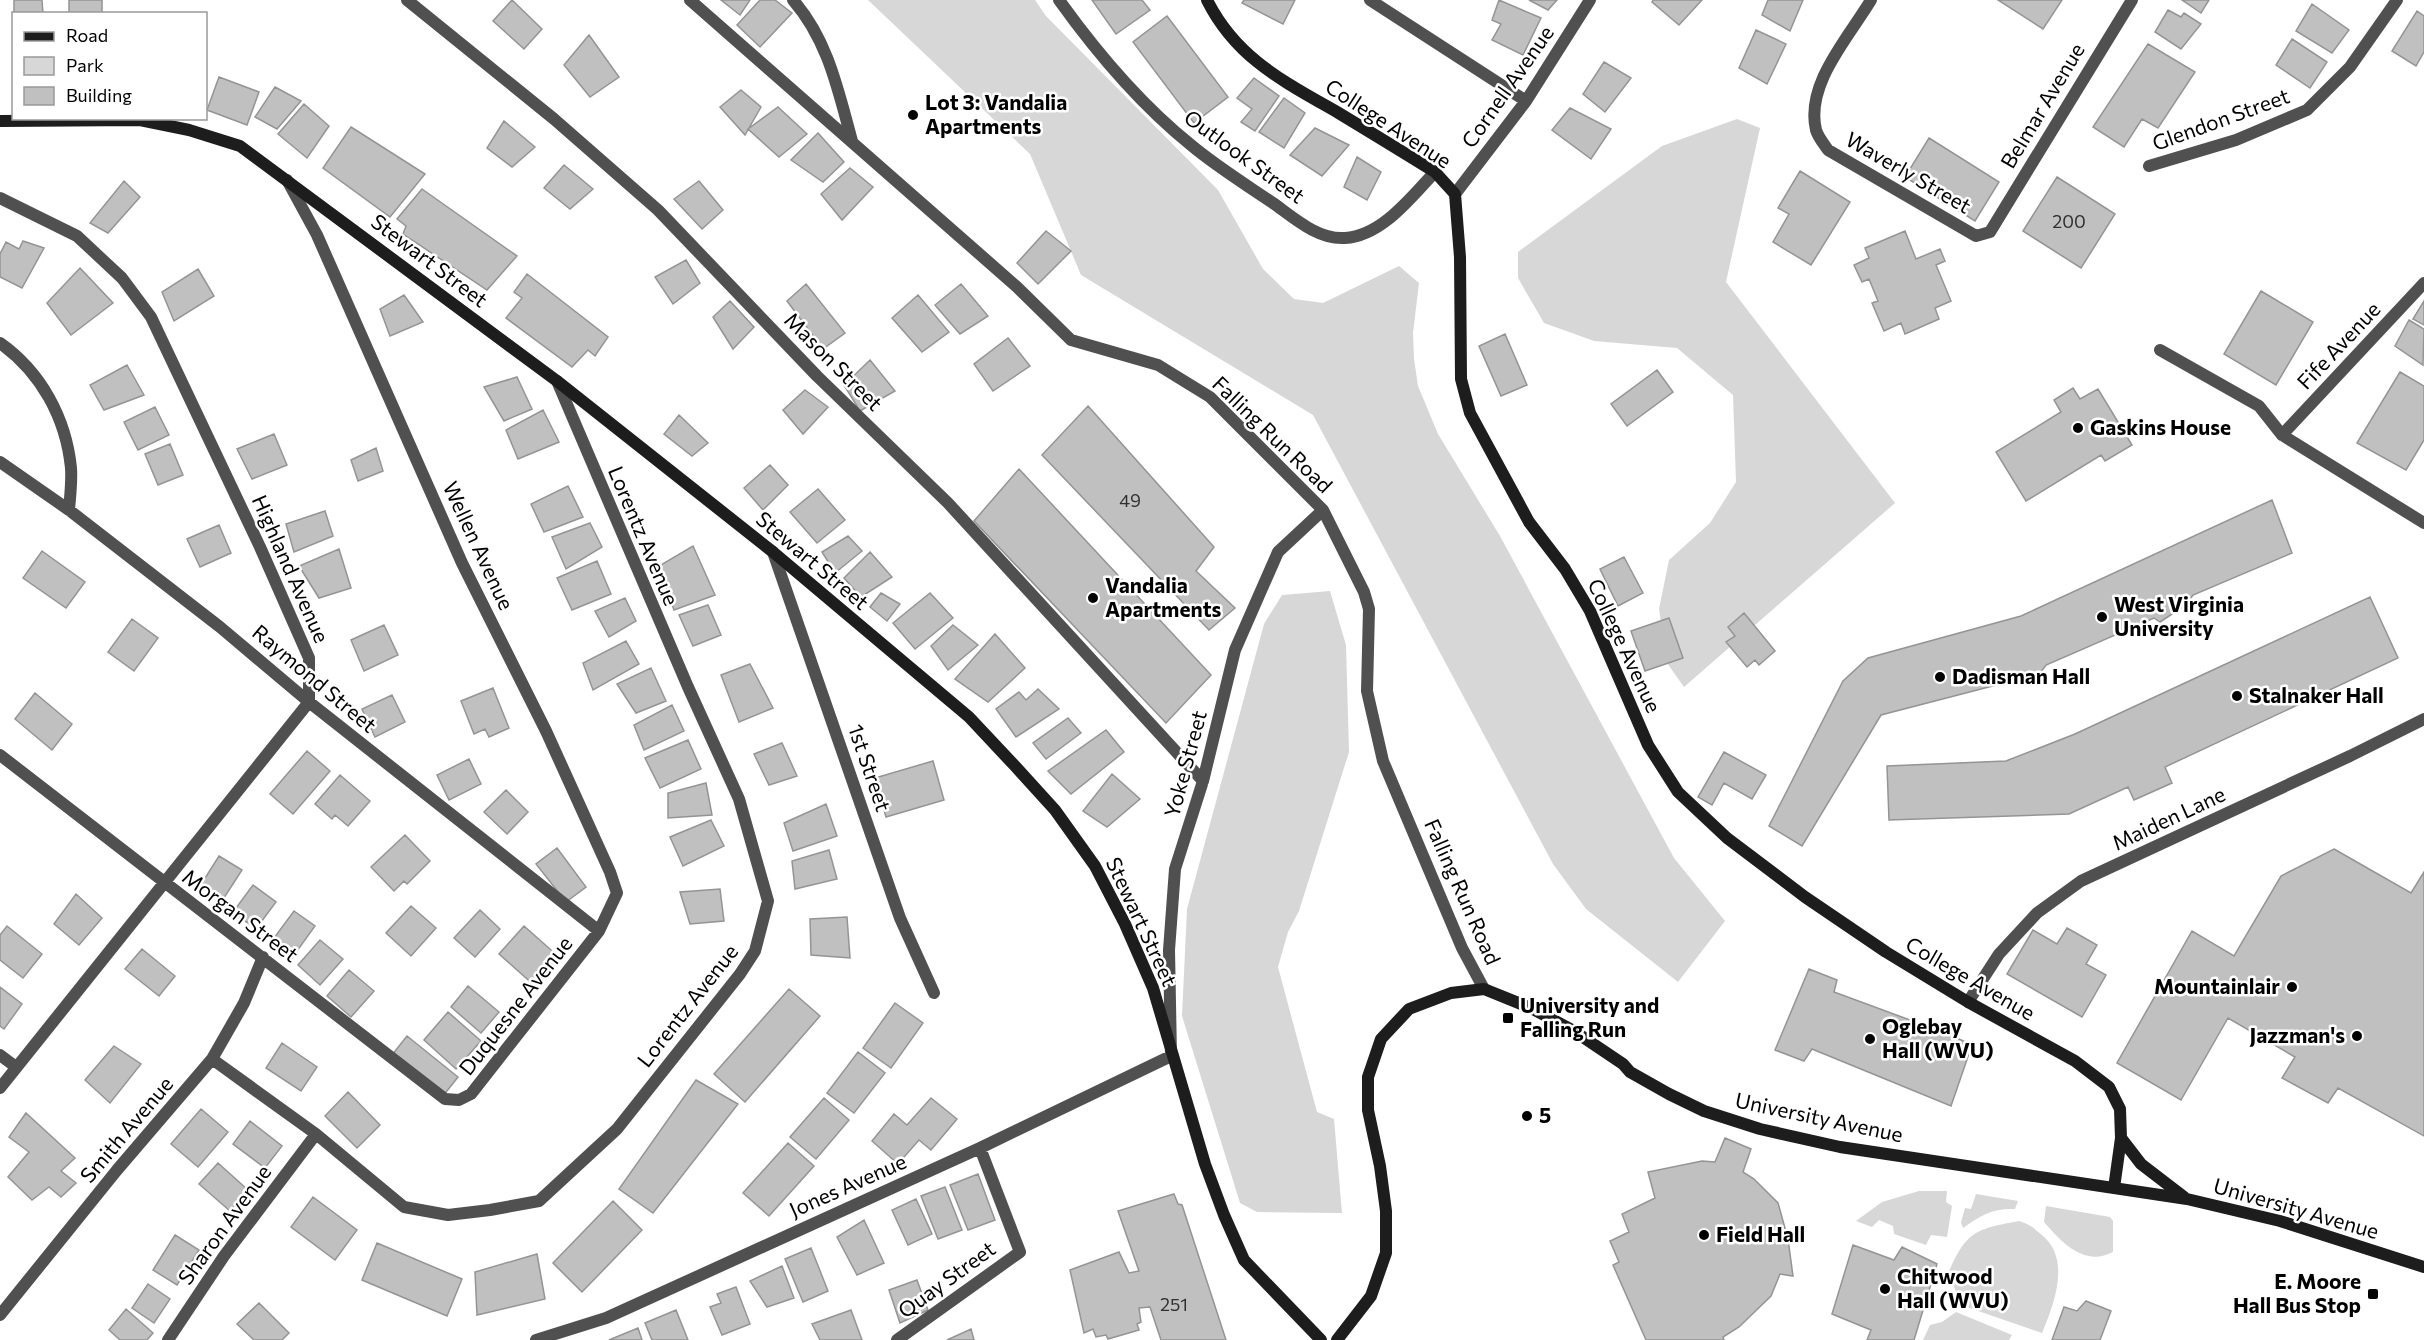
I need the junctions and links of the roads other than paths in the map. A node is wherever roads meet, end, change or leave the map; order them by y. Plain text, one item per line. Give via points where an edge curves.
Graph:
1 (407, 0) edge
2 (690, 0) edge
3 (793, 0) edge
4 (1059, 0) edge
5 (1207, 0) edge
6 (1370, 0) edge
7 (1590, 0) edge
8 (1871, 0) edge
9 (2132, 0) edge
10 (2397, 0) edge
11 (1526, 101) junction
12 (0, 121) edge
13 (852, 141) junction
14 (2149, 166) dead end
15 (1435, 172) junction
16 (285, 177) junction
17 (1455, 194) junction
18 (0, 198) edge
19 (1990, 232) joint
20 (2424, 283) edge
21 (0, 343) edge
22 (2160, 350) dead end
23 (557, 381) junction
24 (2282, 435) junction
25 (0, 462) edge
26 (69, 510) junction
27 (1323, 510) junction
28 (2424, 522) edge
29 (774, 552) junction
30 (309, 702) junction
31 (2424, 719) edge
32 (0, 755) edge
33 (1203, 781) junction
34 (164, 883) junction
35 (599, 931) junction
36 (263, 957) junction
37 (1484, 989) junction
38 (934, 993) dead end
39 (1968, 1002) junction
40 (0, 1054) edge
41 (1171, 1056) junction
42 (212, 1059) junction
43 (16, 1067) junction
44 (0, 1088) edge
45 (459, 1100) joint
46 (316, 1134) junction
47 (2121, 1138) junction
48 (980, 1148) junction
49 (2114, 1188) junction
50 (2187, 1199) junction
51 (2424, 1267) edge
52 (0, 1315) edge
53 (168, 1340) edge
54 (536, 1340) edge
55 (897, 1340) edge
56 (1321, 1340) edge
57 (1337, 1340) edge

1 - 33 street, Mason Street via 554,119 658,210 817,376 948,503
2 - 13 street, Falling Run Road
3 - 13 street via 825,49
4 - 15 street, Outlook Street via 1111,67 1151,110 1191,146 1308,228 1330,237 1366,234 1385,221
5 - 15 street, College Avenue via 1218,24 1242,51 1277,78
6 - 11 street
7 - 11 street, Cornell Avenue
8 - 19 street, Waverly Street via 1820,84 1814,111 1816,132 1828,150 1911,200 1976,236
9 - 19 street, Belmar Avenue
10 - 14 street, Glendon Street via 2350,68 2307,110 2236,140
11 - 17 street, Cornell Avenue
12 - 16 street, Stewart Street via 140,120 240,146
13 - 27 street, Falling Run Road via 1071,340 1158,365 1210,397
15 - 17 street, College Avenue
16 - 23 street, Stewart Street
16 - 35 street, Wellen Avenue via 317,236 462,563 546,731 610,872 617,893
17 - 39 street, College Avenue via 1460,253 1461,379 1470,413 1529,522 1590,611 1648,745 1678,792 1727,838 1805,897
18 - 30 street, Highland Avenue via 77,236 122,278 151,317 309,658
20 - 24 street, Fife Avenue
21 - 26 street via 17,355 46,390 64,430 71,470
22 - 24 street via 2259,406
23 - 29 street, Stewart Street
23 - 46 street, Lorentz Avenue via 739,799 768,900 755,951 617,1129 539,1201 448,1215 404,1207
24 - 28 street
25 - 26 street, Raymond Street
26 - 30 street, Raymond Street
27 - 33 street, Yoke Street via 1278,552 1235,650
27 - 37 street, Falling Run Road via 1369,609 1367,691 1383,761 1462,948
29 - 38 street, 1st Street via 900,918
29 - 41 street, Stewart Street via 969,717 1055,810 1095,866 1125,924 1153,988
30 - 34 street
30 - 35 street, Raymond Street
31 - 39 street, Maiden Lane via 2082,880 2037,913 2000,954
32 - 34 street, Morgan Street
33 - 41 street, Yoke Street via 1175,869 1169,950
34 - 36 street, Morgan Street
34 - 43 street
35 - 45 street, Duquesne Avenue via 471,1094
36 - 42 street, Smith Avenue via 244,1003
36 - 45 street, Morgan Street via 446,1099
37 - 49 street, University Avenue via 1574,1031 1630,1072 1669,1094 1704,1111 1760,1129 1840,1147
37 - 57 street, University Avenue via 1451,993 1409,1009 1381,1039 1368,1077 1368,1110 1386,1211 1386,1253 1371,1296
39 - 47 street, College Avenue via 2075,1061 2109,1087 2120,1109
40 - 43 street
41 - 48 street, Jones Avenue
41 - 56 street, Stewart Street via 1224,1215 1244,1260
42 - 46 street, Lorentz Avenue
42 - 52 street, Smith Avenue
43 - 44 street
46 - 53 street, Sharon Avenue via 224,1256
47 - 49 street, College Avenue
47 - 50 street via 2141,1164
48 - 54 street, Jones Avenue via 606,1318
48 - 55 street, Quay Street via 1020,1252
49 - 50 street, University Avenue
50 - 51 street, University Avenue via 2280,1221

